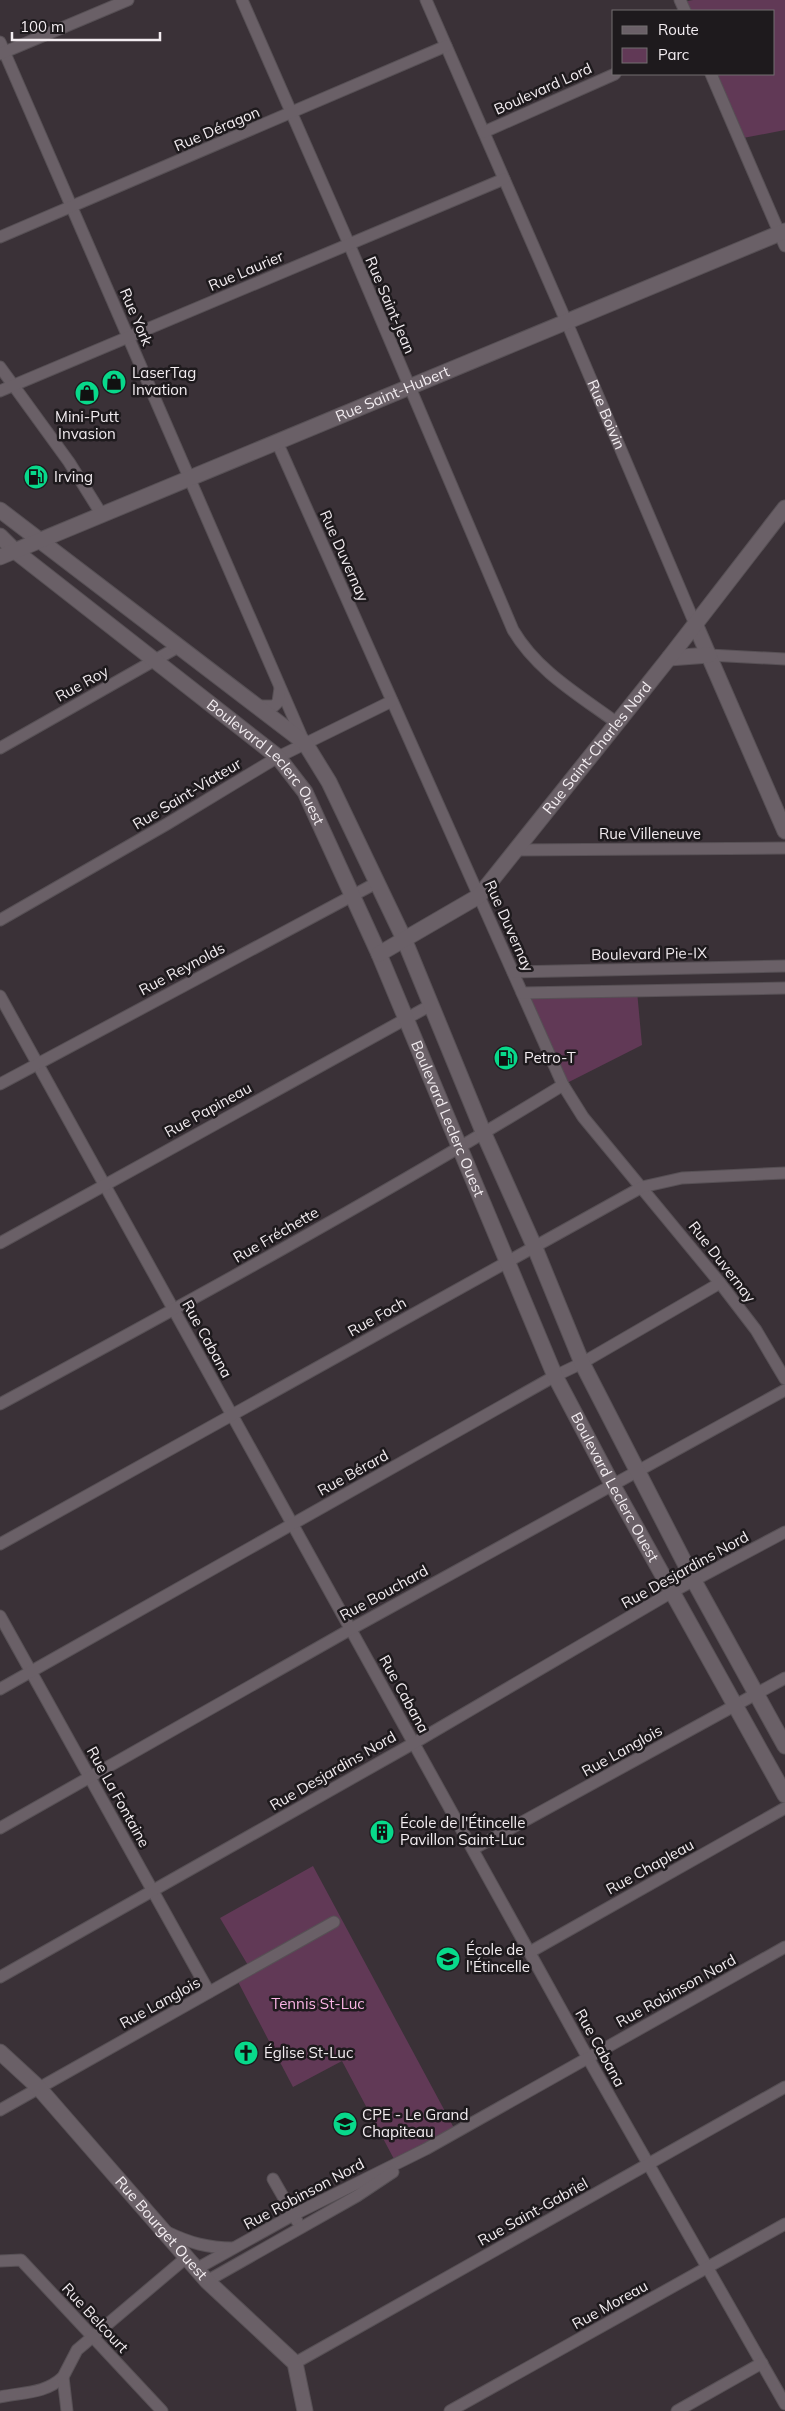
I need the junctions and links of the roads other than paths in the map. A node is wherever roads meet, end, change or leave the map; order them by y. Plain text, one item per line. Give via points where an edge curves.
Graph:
1 (128, 0) edge
2 (242, 0) edge
3 (426, 0) edge
4 (446, 46) junction
5 (2, 49) edge
6 (613, 75) edge
7 (711, 75) edge
8 (292, 113) junction
9 (484, 132) junction
10 (504, 178) junction
11 (72, 207) junction
12 (0, 237) edge
13 (783, 237) edge
14 (349, 244) junction
15 (566, 321) junction
16 (128, 337) junction
17 (0, 367) edge
18 (13, 385) junction
19 (409, 387) junction
20 (0, 390) edge
21 (277, 442) junction
22 (189, 478) junction
23 (785, 508) edge
24 (0, 510) edge
25 (102, 515) junction
26 (0, 536) edge
27 (41, 540) junction
28 (15, 551) junction
29 (0, 557) edge
30 (695, 624) junction
31 (178, 647) junction
32 (709, 655) junction
33 (669, 658) junction
34 (785, 659) edge
35 (156, 660) junction
36 (280, 688) junction
37 (392, 701) junction
38 (257, 706) junction
39 (617, 723) junction
40 (305, 743) junction
41 (0, 748) edge
42 (278, 756) junction
43 (785, 831) edge
44 (785, 848) edge
45 (515, 850) junction
46 (378, 882) junction
47 (353, 894) junction
48 (479, 896) junction
49 (0, 920) edge
50 (404, 939) junction
51 (379, 954) junction
52 (785, 966) edge
53 (759, 967) junction
54 (682, 969) junction
55 (621, 970) junction
56 (513, 972) junction
57 (761, 988) junction
58 (785, 988) edge
59 (682, 990) junction
60 (622, 991) junction
61 (522, 993) junction
62 (0, 996) edge
63 (432, 1005) junction
64 (405, 1018) junction
65 (37, 1063) junction
66 (0, 1084) edge
67 (563, 1085) junction
68 (484, 1134) junction
69 (460, 1148) junction
70 (785, 1173) edge
71 (104, 1184) junction
72 (642, 1187) junction
73 (0, 1243) edge
74 (535, 1248) junction
75 (506, 1263) junction
76 (720, 1283) junction
77 (174, 1310) junction
78 (582, 1363) junction
79 (555, 1376) junction
80 (785, 1379) edge
81 (785, 1390) edge
82 (0, 1404) edge
83 (232, 1415) junction
84 (638, 1472) junction
85 (612, 1484) junction
86 (293, 1524) junction
87 (785, 1532) edge
88 (0, 1544) edge
89 (694, 1581) junction
90 (672, 1592) junction
91 (0, 1616) edge
92 (351, 1629) junction
93 (31, 1672) junction
94 (785, 1678) edge
95 (0, 1689) edge
96 (757, 1694) junction
97 (735, 1706) junction
98 (414, 1743) junction
99 (785, 1746) edge
100 (90, 1778) junction
101 (785, 1796) edge
102 (785, 1808) edge
103 (0, 1828) edge
104 (473, 1850) junction
105 (152, 1891) junction
106 (334, 1922) dead end
107 (785, 1947) edge
108 (530, 1952) junction
109 (0, 1977) edge
110 (209, 1992) junction
111 (0, 2052) edge
112 (588, 2058) junction
113 (38, 2087) junction
114 (785, 2087) edge
115 (0, 2110) edge
116 (426, 2149) junction
117 (648, 2164) junction
118 (273, 2179) dead end
119 (294, 2215) junction
120 (785, 2224) edge
121 (300, 2227) junction
122 (165, 2231) junction
123 (235, 2248) junction
124 (188, 2257) junction
125 (0, 2261) edge
126 (708, 2268) junction
127 (202, 2274) junction
128 (91, 2337) junction
129 (295, 2363) junction
130 (762, 2363) junction
131 (63, 2377) junction
132 (0, 2397) edge
133 (785, 2404) edge
134 (67, 2411) edge
135 (162, 2411) edge
136 (305, 2411) edge
137 (450, 2411) edge
138 (677, 2411) edge

1 - 5 street
2 - 8 street, Rue Saint-Jean
3 - 4 street, Rue Boivin
4 - 8 street, Rue Déragon
4 - 9 street, Rue Boivin
5 - 11 street, Rue York
6 - 9 street, Boulevard Lord
7 - 13 street
8 - 11 street, Rue Déragon
8 - 14 street, Rue Saint-Jean
9 - 10 street, Rue Boivin
10 - 14 street, Rue Laurier
10 - 15 street, Rue Boivin
11 - 12 street, Rue Déragon
11 - 16 street, Rue York
13 - 15 street, Rue Saint-Hubert
14 - 16 street, Rue Laurier
14 - 19 street, Rue Saint-Jean
15 - 19 street, Rue Saint-Hubert
15 - 30 street, Rue Boivin
16 - 18 street, Rue Laurier
16 - 22 street, Rue York
17 - 18 street
18 - 20 street, Rue Laurier
18 - 25 street via 69,462
19 - 21 street, Rue Saint-Hubert
19 - 39 street, Rue Saint-Jean via 523,648 538,664
21 - 22 street, Rue Saint-Hubert
21 - 37 street, Rue Duvernay
22 - 25 street, Rue Saint-Hubert
22 - 36 street, Rue York
23 - 30 street, Rue Saint-Charles Nord
24 - 27 street, Boulevard Leclerc Ouest
25 - 27 street, Rue Saint-Hubert
26 - 28 street, Boulevard Leclerc Ouest
27 - 28 street, Rue Saint-Hubert
27 - 31 street, Boulevard Leclerc Ouest
28 - 29 street, Rue Saint-Hubert
28 - 35 street, Boulevard Leclerc Ouest
30 - 32 street, Rue Boivin
30 - 33 street, Rue Saint-Charles Nord
31 - 35 street, Rue Roy
31 - 38 street, Boulevard Leclerc Ouest
32 - 33 street
32 - 34 street
32 - 43 street, Rue Boivin
33 - 39 street, Rue Saint-Charles Nord
35 - 41 street, Rue Roy
35 - 42 street, Boulevard Leclerc Ouest
36 - 38 street via 278,702 274,706
36 - 40 street, Rue York
37 - 40 street, Rue Saint-Viateur
37 - 48 street, Rue Duvernay
38 - 40 street, Boulevard Leclerc Ouest
39 - 45 street, Rue Saint-Charles Nord
40 - 42 street, Rue Saint-Viateur
40 - 46 street, Boulevard Leclerc Ouest via 329,782
42 - 47 street, Boulevard Leclerc Ouest via 304,792
42 - 49 street, Rue Saint-Viateur
44 - 45 street, Rue Villeneuve
45 - 48 street, Rue Saint-Charles Nord
46 - 47 street, Rue Reynolds
46 - 50 street, Boulevard Leclerc Ouest
47 - 51 street, Boulevard Leclerc Ouest
47 - 65 street, Rue Reynolds
48 - 50 street, Rue Saint-Charles Nord
48 - 56 street, Rue Duvernay
50 - 51 street, Rue Saint-Charles Nord
50 - 63 street, Boulevard Leclerc Ouest
51 - 64 street, Boulevard Leclerc Ouest
52 - 53 street, Boulevard Pie-IX
53 - 54 street, Boulevard Pie-IX
53 - 57 street
54 - 55 street, Boulevard Pie-IX
54 - 59 street
55 - 56 street, Boulevard Pie-IX
55 - 60 street
56 - 61 street, Rue Duvernay
57 - 58 street
57 - 59 street
59 - 60 street
60 - 61 street
61 - 67 street, Rue Duvernay
62 - 65 street, Rue Cabana
63 - 64 street, Rue Papineau
63 - 68 street, Boulevard Leclerc Ouest
64 - 69 street, Boulevard Leclerc Ouest
64 - 71 street, Rue Papineau
65 - 66 street, Rue Reynolds
65 - 71 street, Rue Cabana
67 - 68 street, Rue Fréchette
67 - 72 street, Rue Duvernay via 583,1117
68 - 69 street, Rue Fréchette
68 - 74 street, Boulevard Leclerc Ouest
69 - 75 street, Boulevard Leclerc Ouest
69 - 77 street, Rue Fréchette
70 - 72 street, Rue Foch via 682,1178
71 - 73 street, Rue Papineau
71 - 77 street, Rue Cabana
72 - 74 street, Rue Foch
72 - 76 street, Rue Duvernay
74 - 75 street, Rue Foch
74 - 78 street, Boulevard Leclerc Ouest
75 - 79 street, Boulevard Leclerc Ouest
75 - 83 street, Rue Foch
76 - 78 street, Rue Bérard
76 - 80 street, Rue Duvernay via 756,1330
77 - 82 street, Rue Fréchette
77 - 83 street, Rue Cabana
78 - 79 street, Rue Bérard
78 - 84 street, Boulevard Leclerc Ouest
79 - 85 street, Boulevard Leclerc Ouest
79 - 86 street, Rue Bérard
81 - 84 street, Rue Bouchard
83 - 86 street, Rue Cabana
83 - 88 street, Rue Foch
84 - 85 street, Rue Bouchard
84 - 89 street, Boulevard Leclerc Ouest
85 - 90 street, Boulevard Leclerc Ouest
85 - 92 street, Rue Bouchard
86 - 92 street, Rue Cabana
86 - 93 street, Rue Bérard
87 - 89 street, Rue Desjardins Nord
89 - 90 street, Rue Desjardins Nord
89 - 96 street, Boulevard Leclerc Ouest
90 - 97 street, Boulevard Leclerc Ouest
90 - 98 street, Rue Desjardins Nord
91 - 93 street, Rue La Fontaine
92 - 98 street, Rue Cabana
92 - 100 street, Rue Bouchard
93 - 95 street, Rue Bérard
93 - 100 street, Rue La Fontaine
94 - 96 street, Rue Langlois
96 - 97 street, Rue Langlois
96 - 99 street, Boulevard Leclerc Ouest
97 - 101 street, Boulevard Leclerc Ouest
97 - 104 street, Rue Langlois
98 - 104 street, Rue Cabana
98 - 105 street, Rue Desjardins Nord
100 - 103 street, Rue Bouchard
100 - 105 street, Rue La Fontaine
102 - 108 street, Rue Chapleau
104 - 108 street, Rue Cabana
105 - 109 street, Rue Desjardins Nord
105 - 110 street, Rue La Fontaine
106 - 110 street, Rue Langlois
107 - 112 street, Rue Robinson Nord
108 - 112 street, Rue Cabana
110 - 113 street, Rue Langlois
111 - 113 street, Rue Bourget Ouest
112 - 116 street, Rue Robinson Nord
112 - 117 street, Rue Cabana
113 - 115 street, Rue Langlois
113 - 122 street, Rue Bourget Ouest
114 - 117 street, Rue Saint-Gabriel
116 - 119 street, Rue Robinson Nord
116 - 121 street, Rue Robinson Nord via 357,2196
117 - 126 street, Rue Cabana
117 - 129 street, Rue Saint-Gabriel
118 - 119 street
119 - 121 street
119 - 123 street, Rue Robinson Nord
120 - 126 street, Rue Moreau
121 - 127 street, Rue Robinson Nord
122 - 123 street via 192,2244
122 - 124 street, Rue Bourget Ouest
123 - 127 street, Rue Robinson Nord
124 - 127 street, Rue Bourget Ouest
124 - 128 street
125 - 128 street, Rue Belcourt via 20,2260
126 - 130 street, Rue Cabana
126 - 137 street, Rue Moreau
127 - 129 street, Rue Bourget Ouest
128 - 131 street via 77,2350
128 - 135 street, Rue Belcourt
129 - 136 street
130 - 133 street, Rue Cabana
130 - 138 street
131 - 132 street via 53,2387
131 - 134 street

